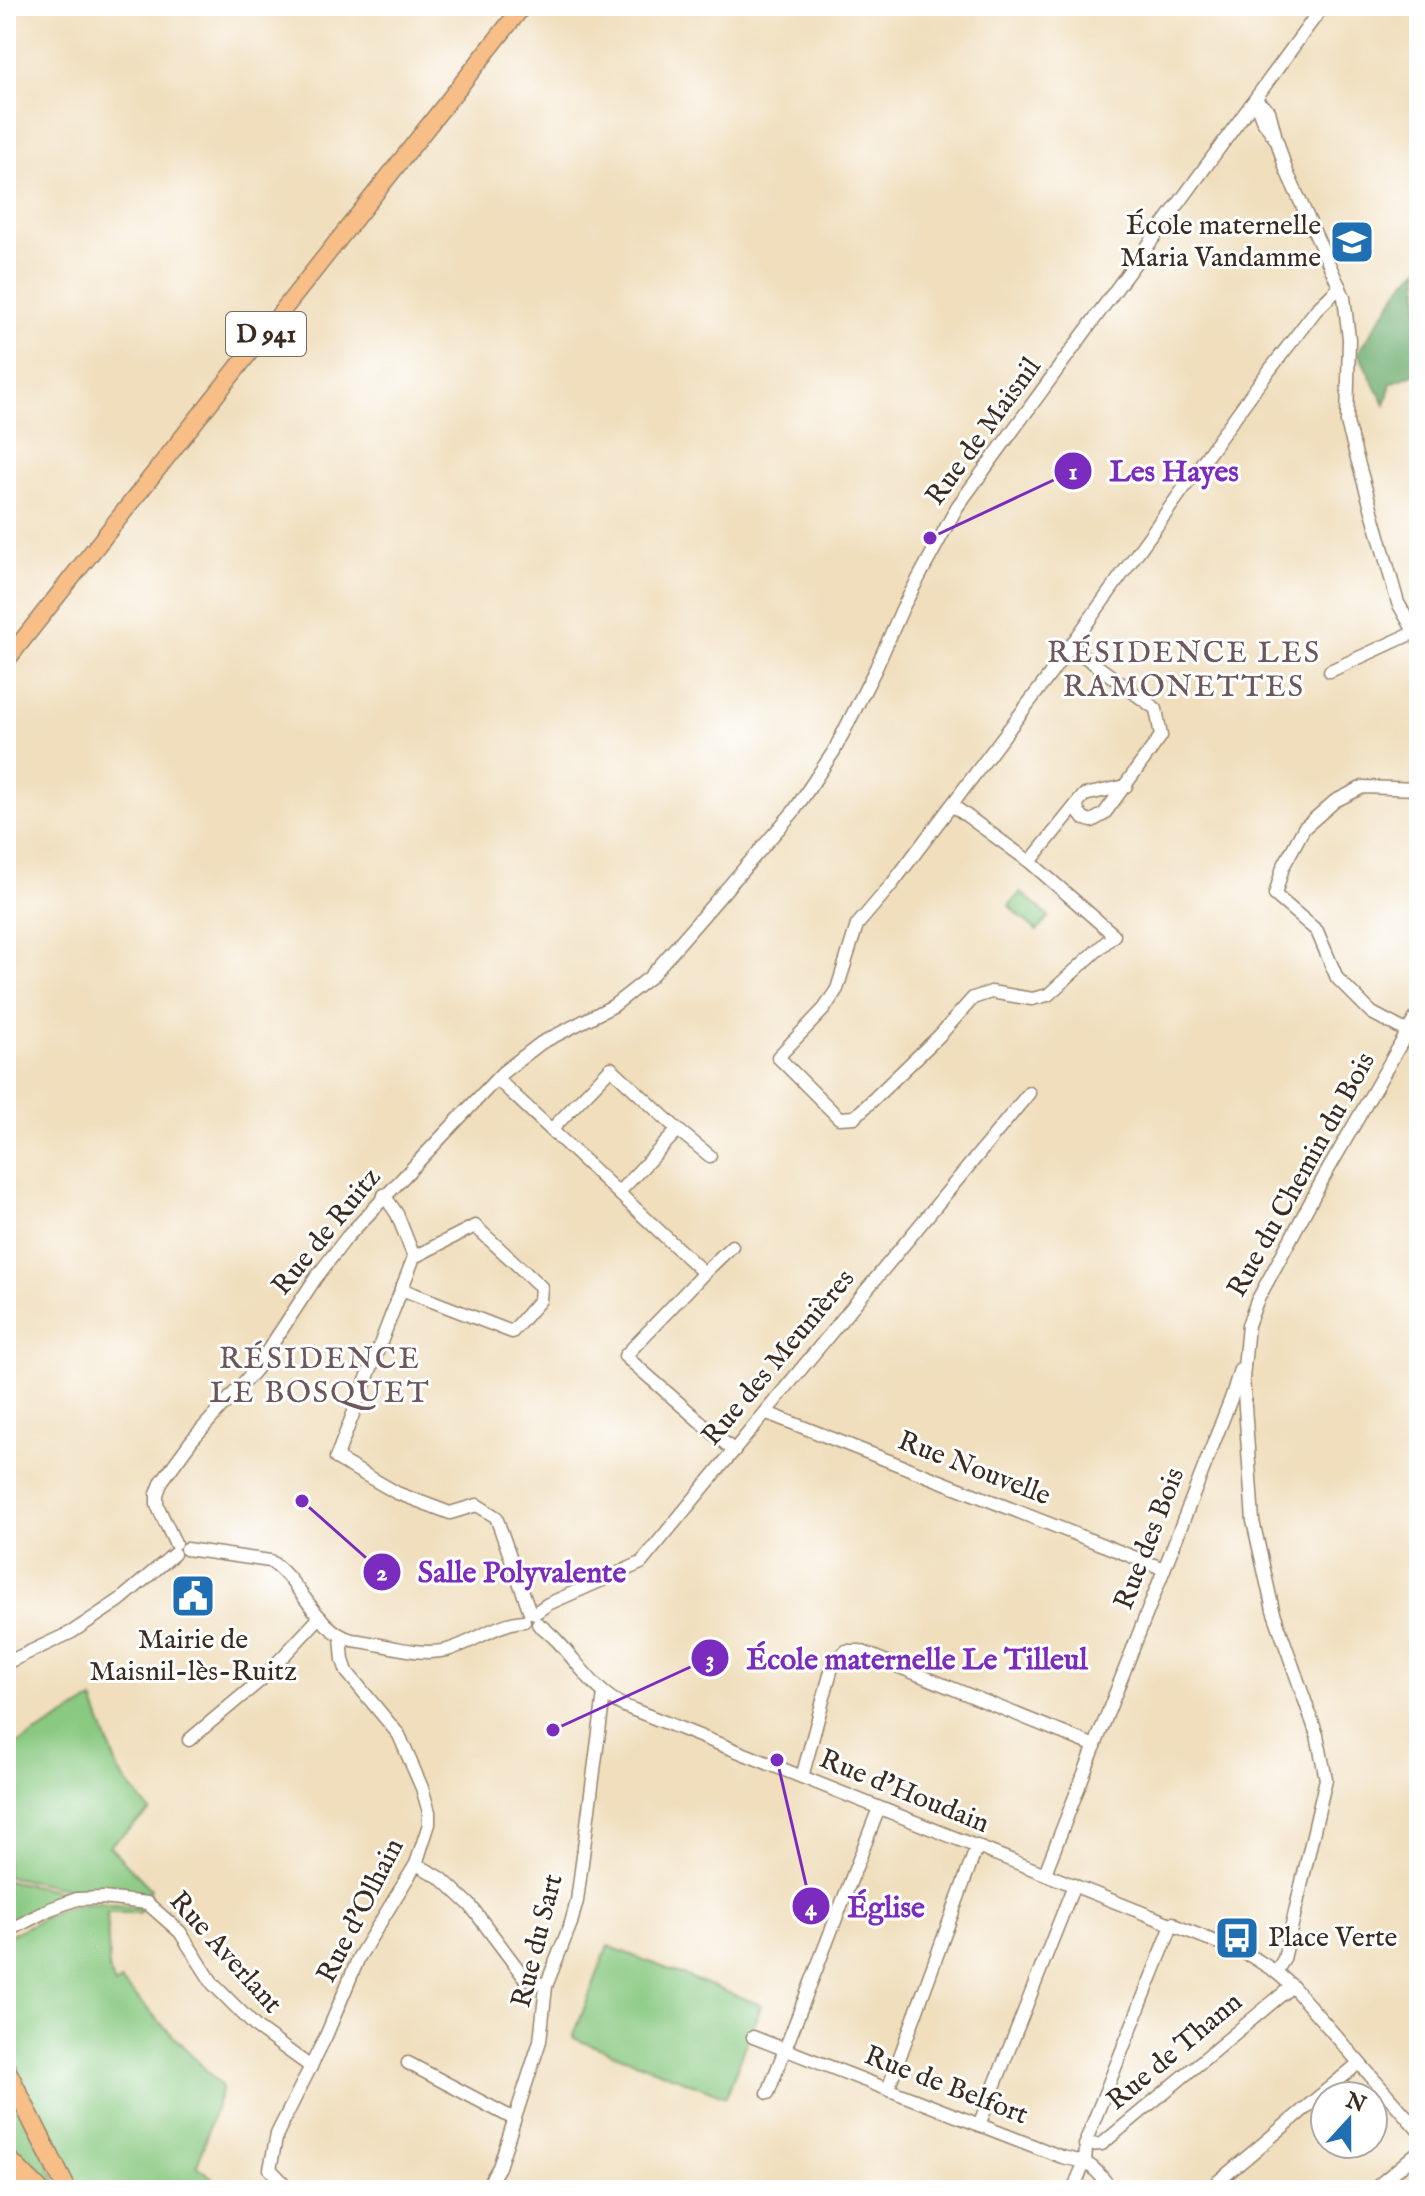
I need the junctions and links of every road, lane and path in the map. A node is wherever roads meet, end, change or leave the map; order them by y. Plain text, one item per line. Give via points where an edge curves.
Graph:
1 (523, 6) edge
2 (1323, 6) edge
3 (1255, 100) junction
4 (1340, 287) junction
5 (1417, 636) edge
6 (1070, 646) junction
7 (6, 661) edge
8 (1330, 671) dead end
9 (1126, 786) junction
10 (1419, 789) edge
11 (952, 805) junction
12 (1076, 805) junction
13 (1030, 862) junction
14 (613, 1006) joint
15 (1419, 1012) edge
16 (1408, 1032) junction
17 (497, 1079) junction
18 (1029, 1093) dead end
19 (552, 1129) junction
20 (678, 1130) junction
21 (710, 1156) dead end
22 (619, 1192) junction
23 (384, 1195) junction
24 (732, 1246) dead end
25 (414, 1257) junction
26 (704, 1273) junction
27 (401, 1289) junction
28 (1244, 1354) junction
29 (767, 1413) junction
30 (734, 1451) junction
31 (178, 1549) junction
32 (1164, 1569) junction
33 (320, 1617) junction
34 (532, 1617) junction
35 (341, 1637) junction
36 (6, 1663) edge
37 (604, 1694) junction
38 (189, 1740) dead end
39 (1095, 1746) junction
40 (802, 1777) junction
41 (879, 1808) junction
42 (977, 1846) junction
43 (416, 1864) junction
44 (1045, 1873) junction
45 (1074, 1885) junction
46 (1173, 1923) junction
47 (6, 1932) edge
48 (1276, 1972) junction
49 (524, 1977) junction
50 (546, 1986) junction
51 (1292, 1986) junction
52 (544, 2009) junction
53 (753, 2037) dead end
54 (785, 2050) junction
55 (408, 2063) dead end
56 (1359, 2063) junction
57 (311, 2067) junction
58 (6, 2069) edge
59 (888, 2089) junction
60 (768, 2093) dead end
61 (514, 2119) junction
62 (979, 2125) junction
63 (1419, 2131) edge
64 (1085, 2145) junction
65 (1419, 2151) edge
66 (6, 2157) edge
67 (1085, 2161) junction
68 (6, 2178) edge
69 (18, 2190) edge
70 (39, 2190) edge
71 (67, 2190) edge
72 (290, 2190) edge
73 (485, 2190) edge
74 (1073, 2190) edge
75 (1112, 2190) edge
76 (1208, 2190) edge
77 (1373, 2190) edge

1 - 7 main road, D 941
2 - 3 street, Rue de Maisnil
3 - 4 street via 1269,111 1286,170
3 - 14 street, Rue de Maisnil via 957,507 834,751 794,811 650,977
4 - 5 street via 1349,339 1347,423 1398,603
4 - 6 street via 1255,389
5 - 8 street
6 - 9 street via 1156,709 1161,736
6 - 11 street
9 - 12 street via 1084,795
9 - 12 street via 1092,821 1078,814
10 - 16 street via 1363,787 1335,801 1304,828 1275,895 1317,931 1337,978 1372,1013
11 - 13 street
11 - 13 street via 857,925 837,989 824,1009 778,1057 839,1118 855,1117 973,998 991,992 1032,999 1048,995 1114,935
12 - 13 street
14 - 17 street, Rue de Ruitz via 541,1043
15 - 16 street, Rue du Chemin du Bois
16 - 28 street, Rue du Chemin du Bois via 1257,1301
17 - 19 street
17 - 23 street, Rue de Ruitz
18 - 29 street, Rue des Meunières
19 - 20 street via 611,1068
19 - 22 street
20 - 21 street
20 - 22 street
22 - 26 street
23 - 25 street
23 - 31 street, Rue de Ruitz via 315,1279 255,1370 162,1481 157,1505
24 - 26 street
25 - 27 street
25 - 27 street via 475,1226 541,1287 540,1300 512,1332
26 - 30 street via 625,1356
27 - 34 street via 336,1458 397,1493 450,1513 477,1505 496,1517
28 - 32 street, Rue des Bois
28 - 48 street, Rue du Chemin du Bois via 1258,1549 1326,1779 1284,1959
29 - 30 street, Rue des Meunières
29 - 32 street, Rue Nouvelle
30 - 34 street, Rue des Meunières via 641,1563 548,1604
31 - 33 street via 270,1561
31 - 36 street via 120,1600 72,1632
32 - 39 street, Rue des Bois
33 - 35 street
33 - 38 street via 262,1679
34 - 35 street via 434,1651
34 - 37 street, Rue d'Houdain
35 - 43 street, Rue d'Olhain via 347,1672 399,1735 422,1788 429,1824
37 - 40 street, Rue d'Houdain
37 - 50 street, Rue du Sart via 577,1901
39 - 40 street via 860,1651 846,1651 834,1660
39 - 44 street, Rue des Bois
40 - 41 street, Rue d'Houdain
41 - 42 street, Rue d'Houdain
41 - 54 street
42 - 44 street, Rue d'Houdain
42 - 59 street
43 - 49 street via 470,1905
43 - 57 street, Rue d'Olhain via 359,1957
44 - 45 street, Rue d'Houdain
45 - 46 street, Rue d'Houdain
45 - 62 street
46 - 48 street, Rue d'Houdain via 1242,1951
46 - 64 street
47 - 57 street, Rue Averlant via 77,1899 147,1903 180,1932 213,1984 257,2028
48 - 51 street, Rue d'Houdain
49 - 50 street
49 - 52 street
50 - 52 street, Rue du Sart
51 - 56 street, Rue d'Houdain
51 - 64 street, Rue de Thann via 1102,2144
52 - 61 street, Rue du Sart via 540,2041
53 - 54 street, Rue de Belfort
54 - 59 street, Rue de Belfort
54 - 60 street
55 - 61 street
56 - 63 street
56 - 76 street
57 - 72 street, Rue d'Olhain via 277,2134 270,2169
58 - 71 highway
59 - 62 street, Rue de Belfort
61 - 73 street, Rue du Sart via 499,2167
62 - 67 street, Rue de Belfort
64 - 67 street
65 - 77 street
66 - 70 highway
67 - 74 street
67 - 75 street
68 - 69 highway

